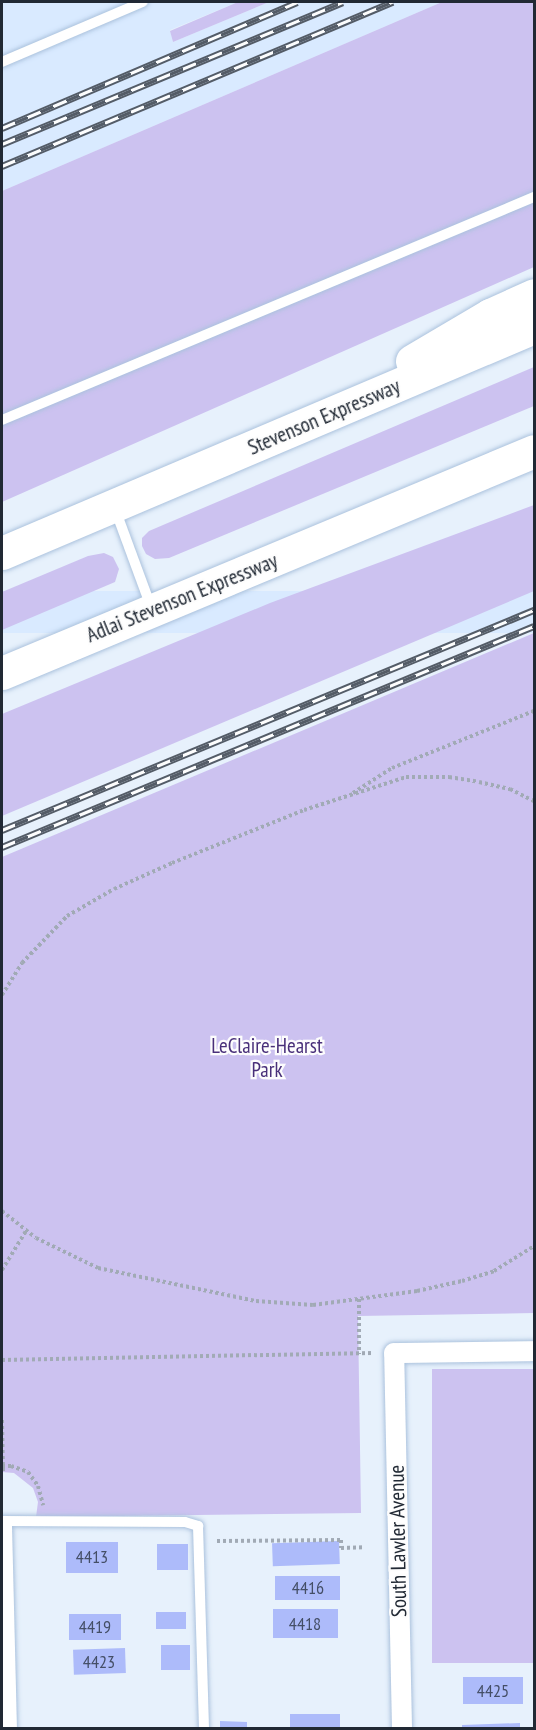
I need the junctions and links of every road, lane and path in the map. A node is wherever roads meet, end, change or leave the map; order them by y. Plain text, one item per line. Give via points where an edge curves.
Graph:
1 (143, 2) edge
2 (2, 62) edge
3 (534, 197) edge
4 (534, 295) edge
5 (534, 327) edge
6 (2, 420) edge
7 (290, 432) junction
8 (534, 451) edge
9 (534, 471) edge
10 (114, 507) junction
11 (363, 524) junction
12 (2, 553) edge
13 (152, 610) junction
14 (2, 673) edge
15 (534, 711) edge
16 (347, 796) junction
17 (534, 801) edge
18 (2, 995) edge
19 (2, 1211) edge
20 (26, 1231) junction
21 (534, 1246) edge
22 (2, 1270) edge
23 (359, 1299) junction
24 (534, 1350) edge
25 (385, 1353) junction
26 (359, 1354) junction
27 (2, 1360) edge
28 (2, 1420) edge
29 (2, 1466) edge
30 (3, 1473) edge
31 (44, 1512) dead end
32 (2, 1521) edge
33 (2, 1526) edge
34 (210, 1542) dead end
35 (364, 1547) dead end
36 (7, 1728) edge
37 (204, 1728) edge
38 (402, 1728) edge

1 - 2 lane
3 - 6 lane
4 - 7 highway via 490,315
5 - 7 highway, Stevenson Expressway
7 - 10 highway, Stevenson Expressway
8 - 11 highway
9 - 11 highway
10 - 12 highway, Stevenson Expressway
10 - 13 lane
11 - 13 highway, Adlai Stevenson Expressway
13 - 14 highway, Adlai Stevenson Expressway
15 - 16 path via 392,768
16 - 17 path via 406,777 438,777 510,789
16 - 18 path via 172,863 67,916 22,963
19 - 20 path
20 - 22 path
20 - 23 path via 64,1254 98,1268 256,1301 313,1305
21 - 23 path via 494,1271 417,1291
23 - 26 path
24 - 25 street
25 - 26 path
25 - 38 street, South Lawler Avenue
26 - 27 path
28 - 29 path
29 - 30 path
29 - 31 path via 28,1472 41,1493
32 - 37 lane via 185,1522 198,1526
33 - 36 street
34 - 35 path via 341,1540 341,1548

